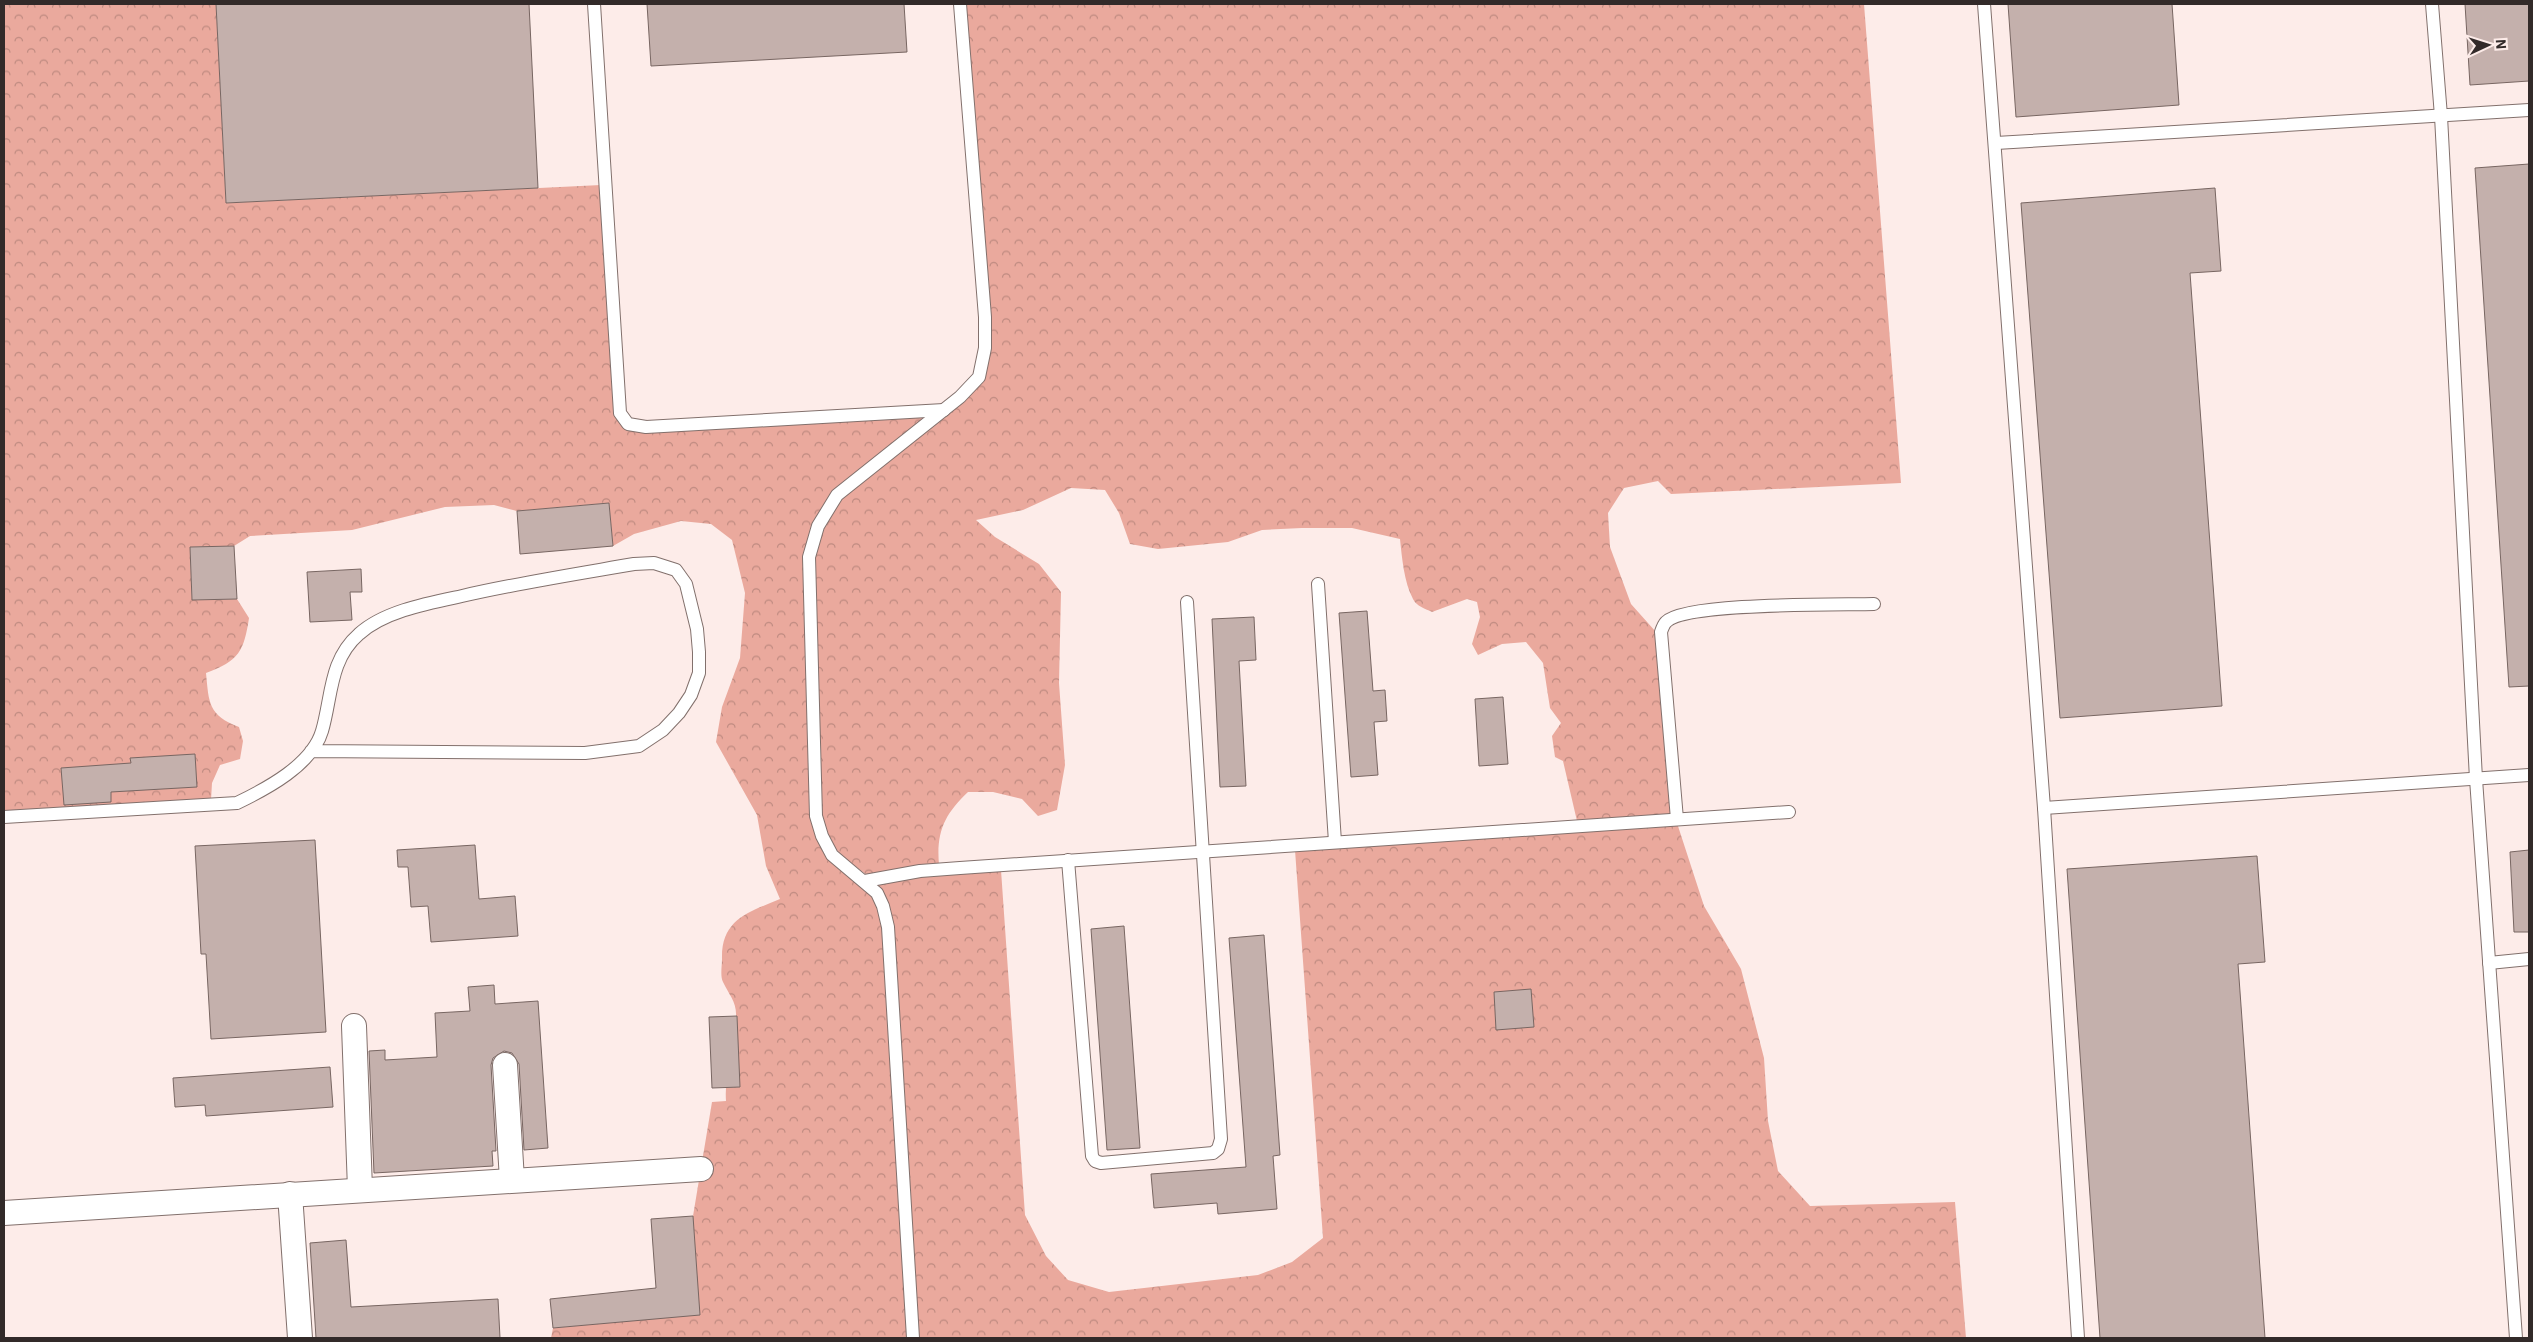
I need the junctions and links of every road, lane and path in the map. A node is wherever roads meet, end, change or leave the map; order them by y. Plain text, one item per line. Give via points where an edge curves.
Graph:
1 (594, 4) edge
2 (960, 4) edge
3 (1984, 4) edge
4 (2432, 4) edge
5 (2529, 110) edge
6 (2441, 116) junction
7 (1996, 142) junction
8 (944, 410) junction
9 (1318, 584) dead end
10 (1187, 602) dead end
11 (1874, 604) dead end
12 (311, 751) junction
13 (2529, 775) edge
14 (2476, 779) junction
15 (2044, 808) junction
16 (1788, 812) dead end
17 (4, 817) edge
18 (1677, 819) junction
19 (1335, 842) junction
20 (1204, 851) junction
21 (1068, 860) junction
22 (864, 881) junction
23 (2529, 959) edge
24 (2489, 962) junction
25 (354, 1026) dead end
26 (505, 1065) dead end
27 (701, 1169) dead end
28 (512, 1180) junction
29 (360, 1189) junction
30 (290, 1194) junction
31 (4, 1213) edge
32 (300, 1338) edge
33 (913, 1338) edge
34 (2078, 1338) edge
35 (2516, 1338) edge

1 - 8 lane via 620,413 628,424 646,427
2 - 8 lane via 985,317 984,348 978,377
3 - 7 lane
4 - 6 lane
5 - 6 lane
6 - 7 lane
6 - 14 lane
7 - 15 lane
8 - 22 lane via 837,495 818,526 809,557 816,816 832,855
9 - 19 lane
10 - 20 lane
11 - 18 lane via 1706,609 1666,622 1661,632
12 - 12 lane via 322,732 332,678 343,654 359,633 392,614 486,591 634,564 654,563 676,570 686,584 697,629 699,673 679,714 639,746 585,753
12 - 17 lane via 268,789 237,803
13 - 14 lane
14 - 15 lane
14 - 24 lane
15 - 34 lane
16 - 18 lane
18 - 19 lane
19 - 20 lane
20 - 21 lane
20 - 21 lane via 1220,1144 1213,1154 1102,1163 1092,1156
21 - 22 lane via 920,872
22 - 33 lane via 880,900 888,927
23 - 24 lane
24 - 35 lane
25 - 29 street
26 - 28 street
27 - 28 street
28 - 29 street
29 - 30 street
30 - 31 street
30 - 32 street

